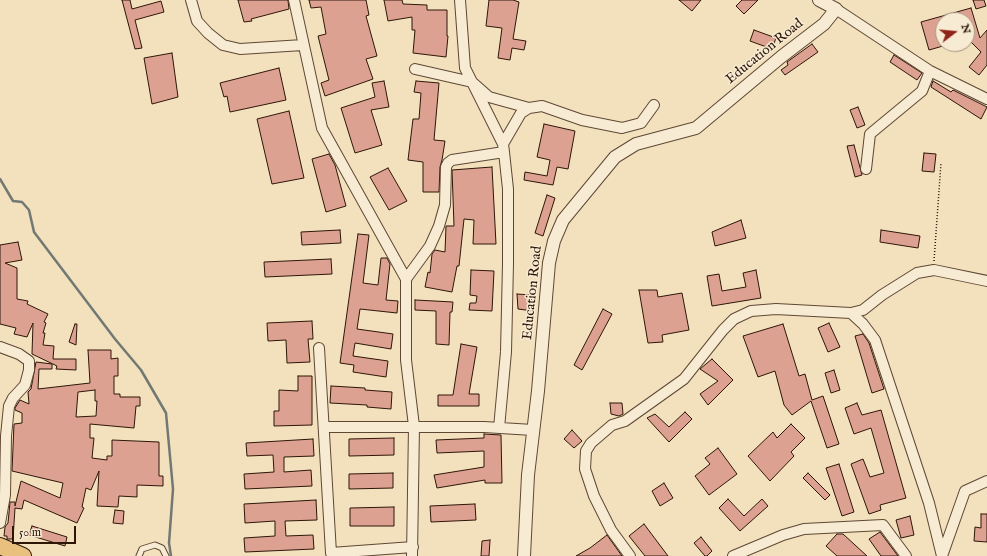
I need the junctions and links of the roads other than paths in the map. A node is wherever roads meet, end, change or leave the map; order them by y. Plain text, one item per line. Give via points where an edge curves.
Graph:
1 (191, 0) edge
2 (294, 0) edge
3 (460, 0) edge
4 (819, 0) edge
5 (836, 9) junction
6 (303, 45) junction
7 (415, 69) dead end
8 (930, 71) junction
9 (472, 82) junction
10 (987, 99) edge
11 (654, 105) dead end
12 (529, 108) junction
13 (504, 148) junction
14 (866, 169) dead end
15 (406, 279) junction
16 (987, 281) edge
17 (851, 313) junction
18 (0, 347) edge
19 (319, 348) dead end
20 (414, 426) junction
21 (324, 427) junction
22 (500, 428) junction
23 (534, 430) junction
24 (987, 480) edge
25 (0, 523) edge
26 (0, 546) edge
27 (413, 551) edge
28 (0, 553) edge
29 (6, 556) edge
30 (23, 556) edge
31 (139, 556) edge
32 (166, 556) edge
33 (524, 556) edge
34 (630, 556) edge
35 (733, 556) edge
36 (906, 556) edge
37 (942, 556) edge

1 - 6 street via 197,21 223,45 240,49
2 - 6 street
3 - 9 street via 465,68
4 - 5 street
5 - 8 street
5 - 23 street, Education Road via 824,24 780,56 696,128 636,144 615,157 573,206 563,220 554,241 549,263
6 - 15 street via 322,128
7 - 9 street
8 - 10 street
8 - 14 street via 922,91 870,134
9 - 12 street via 489,97
9 - 13 street
11 - 12 street via 642,123 622,128 582,120 542,106
12 - 13 street via 521,113
13 - 15 street via 448,163 439,226 430,246
13 - 22 street via 508,189 508,264 506,352
15 - 20 street via 406,360
16 - 17 street via 934,270 917,273 863,310
17 - 34 street via 776,309 751,311 734,319 684,379 626,421 612,424 591,443 586,451 585,469 589,483 611,530
17 - 37 street via 875,340 929,503
18 - 25 street via 29,361 25,385 9,406 5,494
19 - 21 street
20 - 21 street
20 - 22 street
20 - 27 street
21 - 27 street via 331,553
22 - 23 street
23 - 33 street, Education Road via 528,475
24 - 37 street via 965,491
26 - 30 highway
28 - 29 highway
31 - 32 lane via 142,549 155,545 162,548
35 - 36 street via 804,529 883,525

